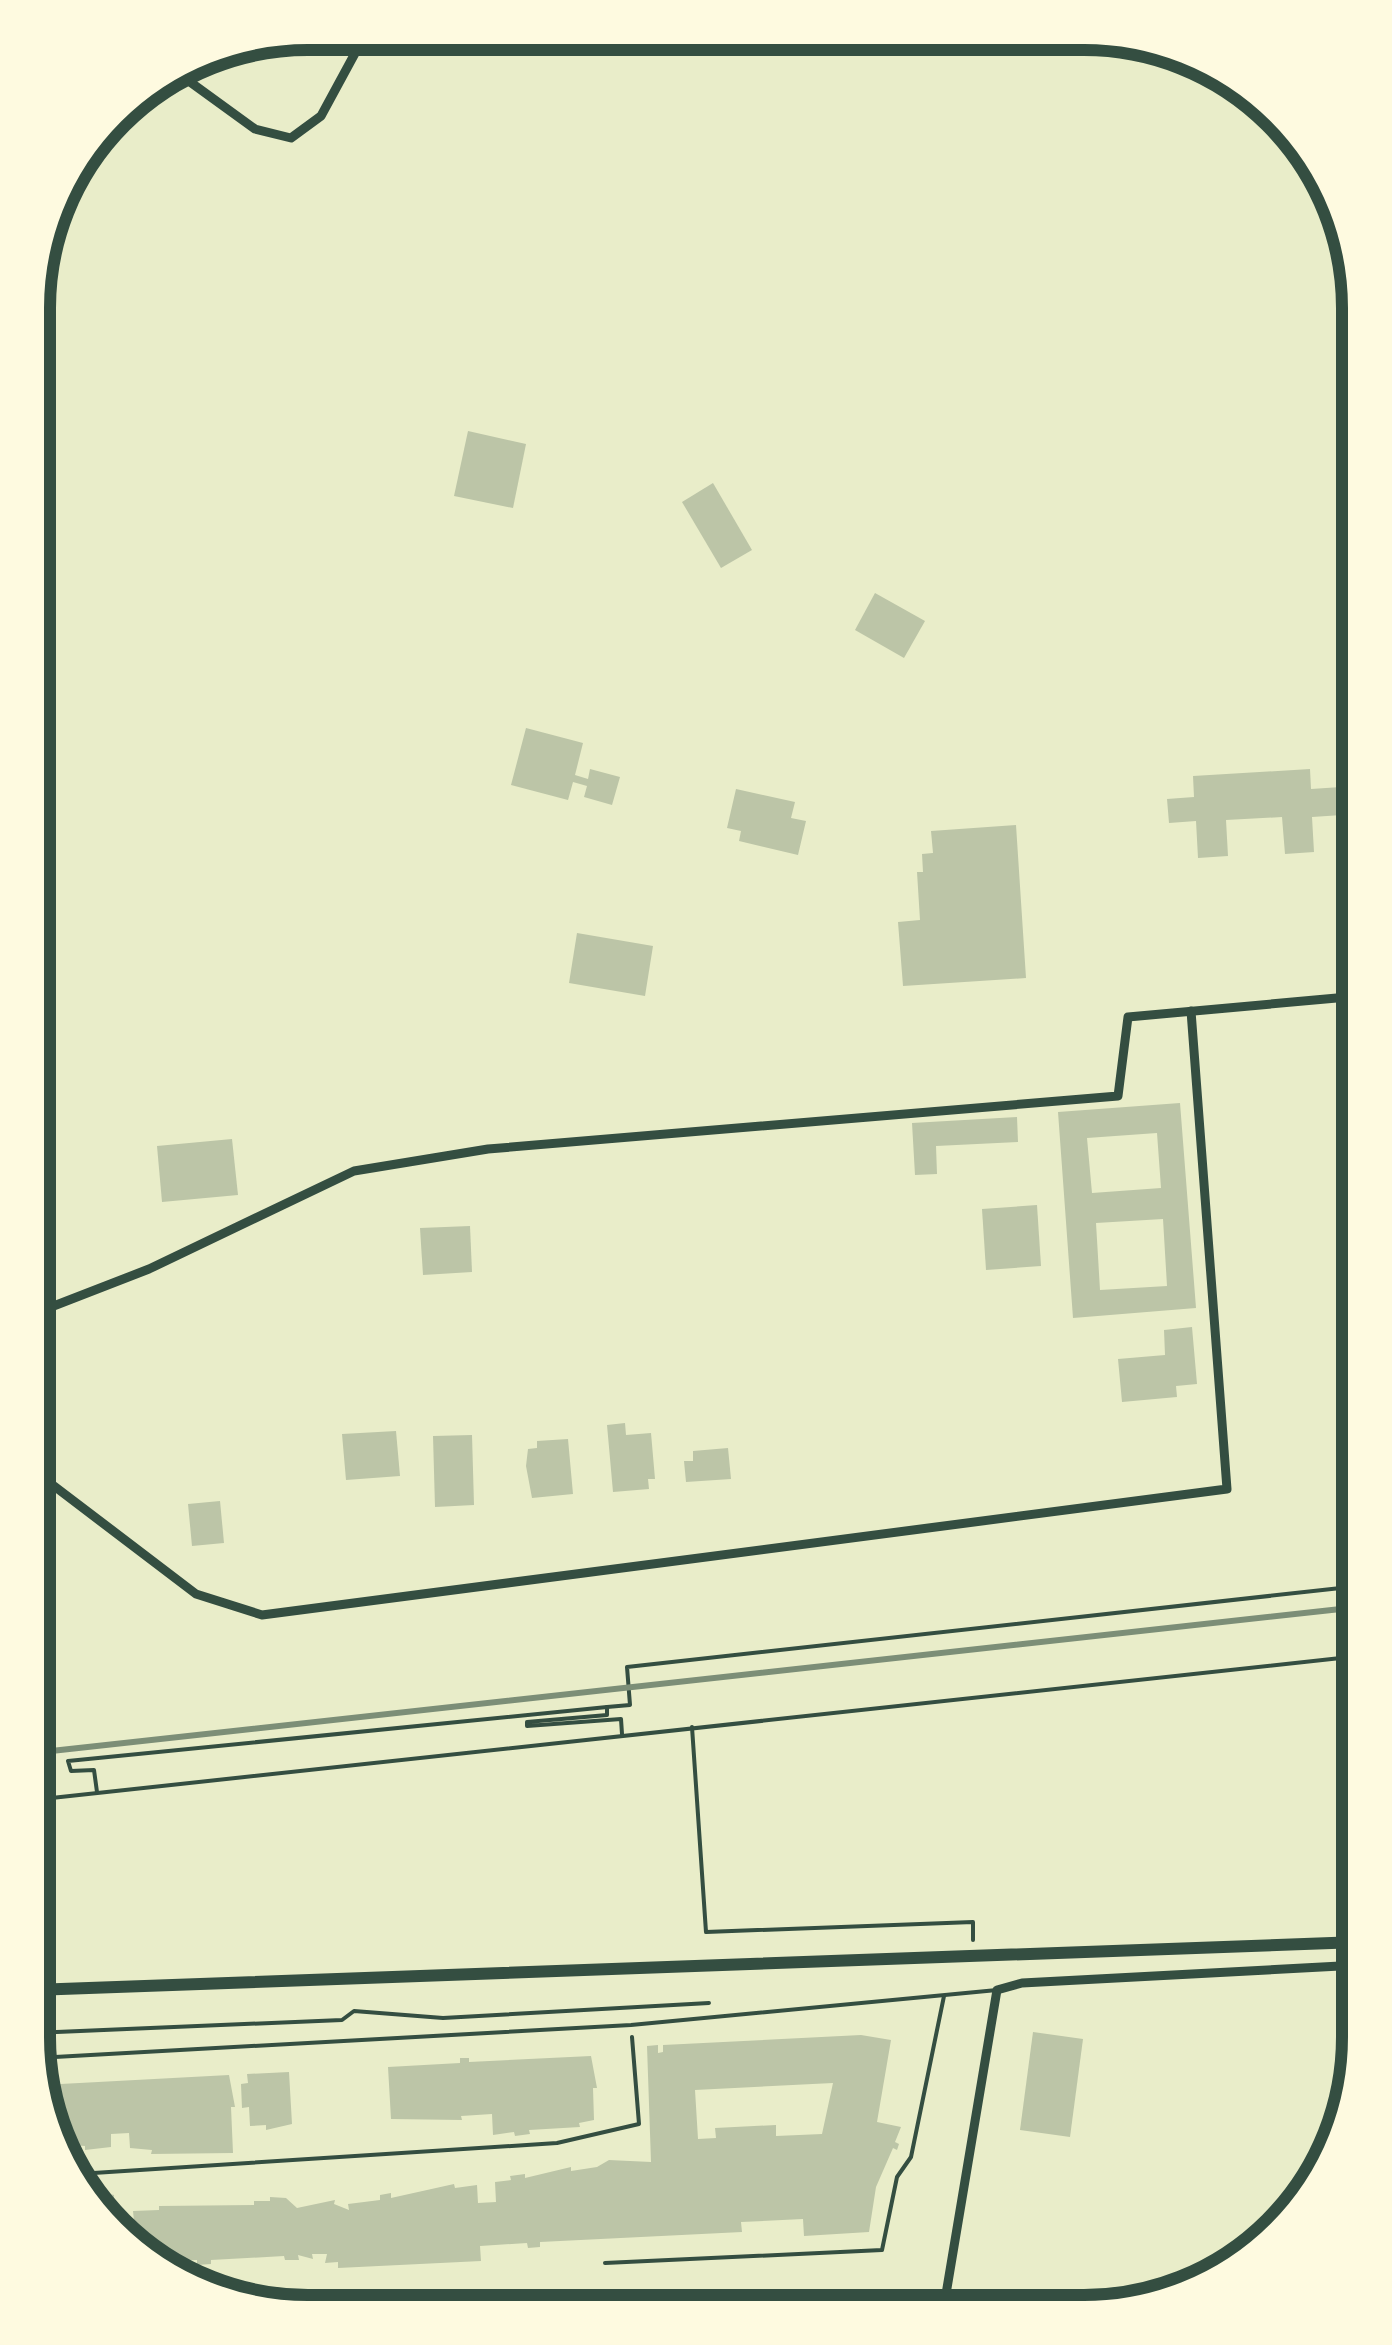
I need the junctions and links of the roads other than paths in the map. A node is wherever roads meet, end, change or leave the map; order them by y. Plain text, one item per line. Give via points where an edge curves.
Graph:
1 (356, 51) edge
2 (188, 80) edge
3 (1342, 998) edge
4 (1191, 1011) junction
5 (50, 1308) edge
6 (50, 1483) edge
7 (1341, 1943) edge
8 (1341, 1966) edge
9 (50, 1989) edge
10 (997, 1990) junction
11 (944, 1996) junction
12 (51, 2057) edge
13 (605, 2263) dead end
14 (946, 2295) edge

1 - 2 street via 321,116 291,138 255,128
3 - 4 street
4 - 5 street via 1128,1017 1118,1096 488,1150 354,1171 149,1270
4 - 6 street via 1227,1490 262,1616 196,1594
7 - 9 main road
8 - 10 street via 1022,1983
10 - 11 lane
10 - 14 street
11 - 12 lane via 631,2025
11 - 13 lane via 911,2158 897,2177 882,2250

